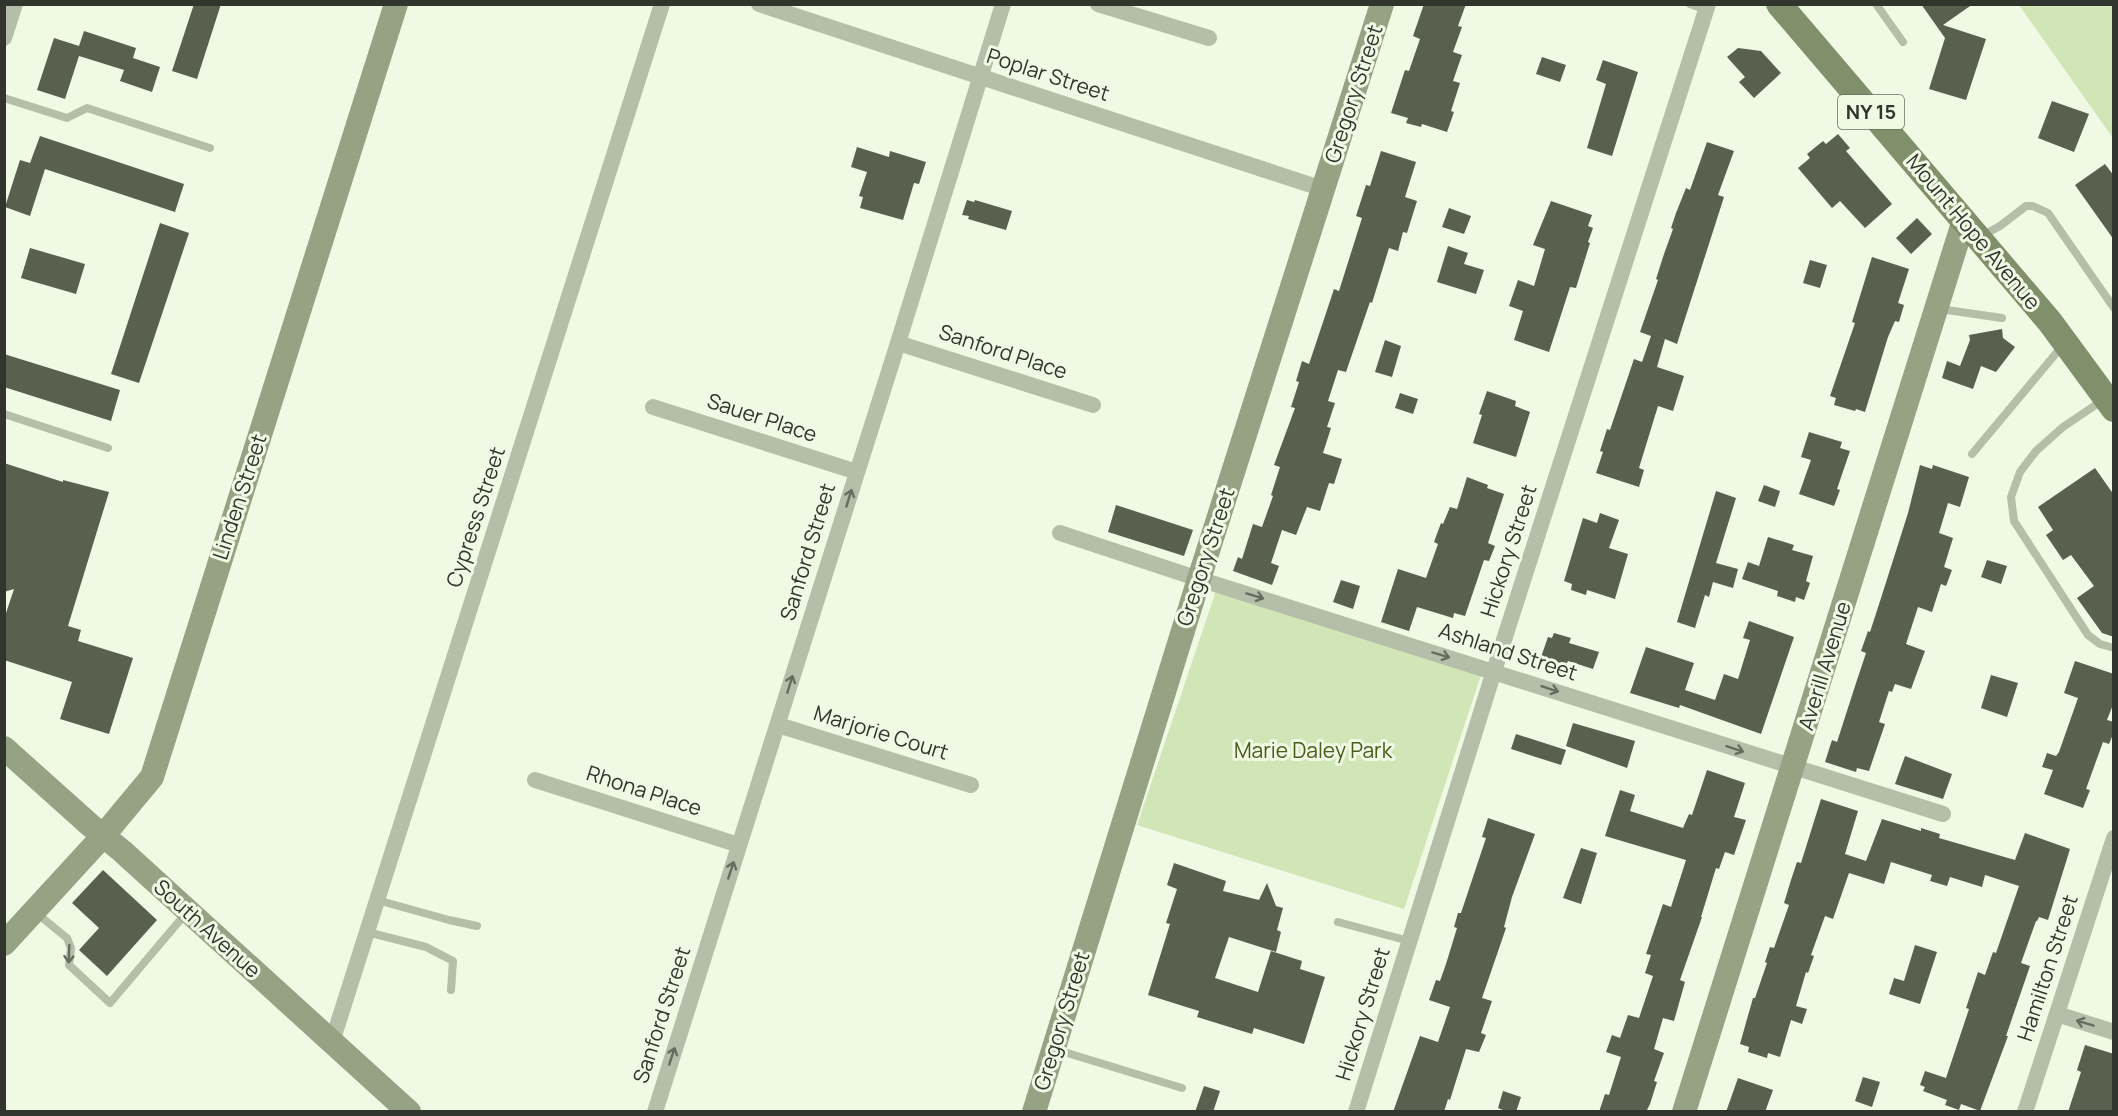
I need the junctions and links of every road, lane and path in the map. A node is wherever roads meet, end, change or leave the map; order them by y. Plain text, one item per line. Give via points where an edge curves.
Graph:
1 (15, 4) edge
2 (396, 4) edge
3 (662, 4) edge
4 (759, 4) edge
5 (1003, 4) edge
6 (1098, 4) edge
7 (1382, 4) edge
8 (1779, 4) edge
9 (1876, 4) edge
10 (1702, 6) edge
11 (4, 38) edge
12 (1209, 38) dead end
13 (1903, 42) dead end
14 (981, 76) junction
15 (4, 98) edge
16 (210, 147) dead end
17 (1323, 189) junction
18 (1971, 229) junction
19 (1936, 308) junction
20 (2114, 308) edge
21 (2002, 318) dead end
22 (2065, 342) junction
23 (898, 343) junction
24 (2110, 404) edge
25 (1093, 405) dead end
26 (653, 406) dead end
27 (4, 414) edge
28 (108, 448) dead end
29 (1972, 454) dead end
30 (857, 472) junction
31 (1060, 532) dead end
32 (1199, 579) junction
33 (2114, 648) edge
34 (1494, 671) junction
35 (777, 725) junction
36 (4, 748) edge
37 (1793, 767) junction
38 (535, 780) dead end
39 (972, 784) dead end
40 (1943, 814) dead end
41 (103, 836) junction
42 (2114, 838) edge
43 (739, 845) junction
44 (377, 900) junction
45 (35, 911) junction
46 (188, 912) junction
47 (1338, 922) dead end
48 (477, 926) dead end
49 (367, 932) junction
50 (1409, 941) junction
51 (4, 944) edge
52 (451, 990) dead end
53 (2057, 1014) junction
54 (2114, 1032) edge
55 (332, 1042) junction
56 (1054, 1049) junction
57 (1182, 1088) dead end
58 (409, 1112) edge
59 (655, 1112) edge
60 (1034, 1112) edge
61 (1356, 1112) edge
62 (1684, 1112) edge
63 (2025, 1112) edge

1 - 11 street
2 - 41 street, Linden Street via 152,777
3 - 44 street, Cypress Street
4 - 14 street, Poplar Street
5 - 14 street, Sanford Street
6 - 12 street
7 - 17 street, Gregory Street
8 - 18 main road, Mount Hope Avenue / NY 15
9 - 13 lane
10 - 34 street, Hickory Street
14 - 17 street, Poplar Street
14 - 23 street, Sanford Street
15 - 16 lane via 67,118 87,108
17 - 32 street, Gregory Street
18 - 19 street, Averill Avenue
18 - 20 lane via 2001,226 2026,206 2048,213
18 - 22 main road, Mount Hope Avenue / NY 15
19 - 21 lane
19 - 37 street, Averill Avenue
22 - 24 main road, Mount Hope Avenue / NY 15
22 - 29 lane
23 - 25 street, Sanford Place
23 - 30 street, Sanford Street
24 - 33 lane via 2063,427 2036,451 2020,472 2011,497 2014,521 2088,635
26 - 30 street, Sauer Place
27 - 28 lane
35 -> 30 street, Sanford Street
31 - 32 street, Ashland Street
32 -> 34 street, Ashland Street
32 - 56 street, Gregory Street
34 -> 37 street, Ashland Street
34 - 50 street, Hickory Street
35 - 39 street, Marjorie Court
35 - 43 street, Sanford Street
36 - 41 street, South Avenue
37 - 40 street, Ashland Street
37 - 62 street, Averill Avenue
38 - 43 street, Rhona Place
41 - 45 street, Linden Street
41 - 46 street, South Avenue
42 - 53 street, Hamilton Street
59 -> 43 street, Sanford Street
44 - 48 lane
44 - 49 street, Cypress Street
45 -> 46 lane via 67,938 71,948 69,965 110,1003
45 - 51 street, Linden Street
46 - 55 street, South Avenue
47 - 50 lane
49 - 52 lane via 426,947 453,961
49 - 55 street, Cypress Street
50 - 61 street, Hickory Street
54 -> 53 street
53 - 63 street, Hamilton Street
55 - 58 street, South Avenue
56 - 57 lane
56 - 60 street, Gregory Street

